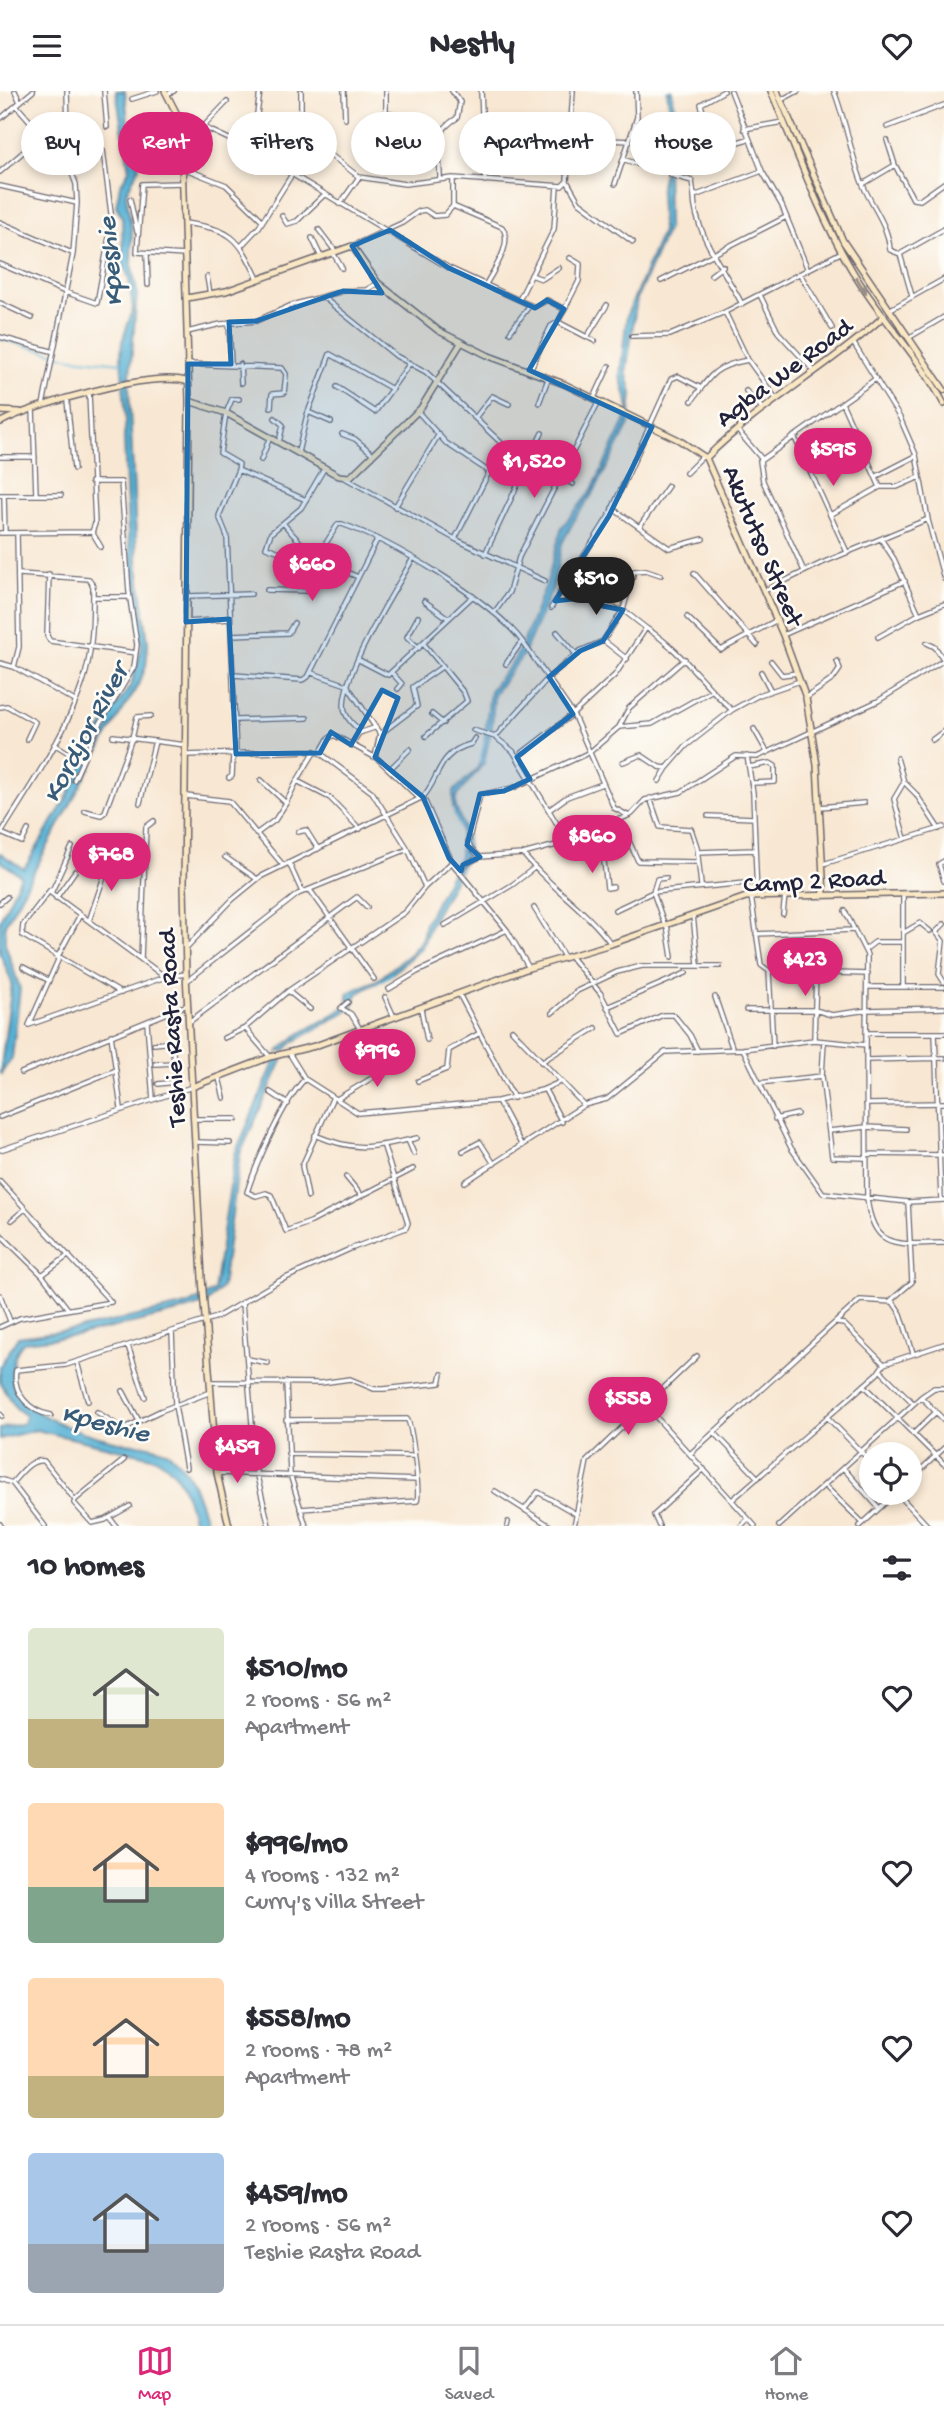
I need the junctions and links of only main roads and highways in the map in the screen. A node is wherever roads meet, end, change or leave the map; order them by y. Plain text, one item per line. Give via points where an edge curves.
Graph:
1 (774, 91) edge
2 (166, 92) edge
3 (187, 298) junction
4 (889, 310) junction
5 (884, 316) junction
6 (461, 344) junction
7 (188, 382) junction
8 (944, 390) edge
9 (189, 401) junction
10 (944, 404) edge
11 (0, 411) edge
12 (23, 412) junction
13 (0, 422) edge
14 (705, 456) junction
15 (944, 894) edge
16 (824, 895) junction
17 (192, 1087) junction
18 (229, 1526) edge

1 - 4 main road via 843,241
1 -> 5 main road via 817,201 842,252
2 - 3 main road, Teshie Rasta Road via 181,123
3 - 6 main road, Akututso Street via 352,246 378,283
3 - 7 main road, Teshie Rasta Road
4 - 5 main road, Agba We Road
4 - 8 main road
5 - 10 main road
5 - 14 main road, Agba We Road via 854,344
6 - 9 main road via 418,412 355,474 345,478 226,413
6 - 14 main road, Akututso Street via 548,377
7 - 9 main road, Teshie Rasta Road
7 - 12 main road via 175,379 118,385
9 - 17 main road, Teshie Rasta Road via 185,948
11 - 12 main road
11 - 13 main road
12 - 13 main road
14 - 16 main road, Akututso Street via 806,698 820,807
15 - 16 main road, Camp 2 Road
16 - 17 main road, Camp 2 Road via 754,896 529,968
17 - 18 main road, Teshie Rasta Road via 217,1473

